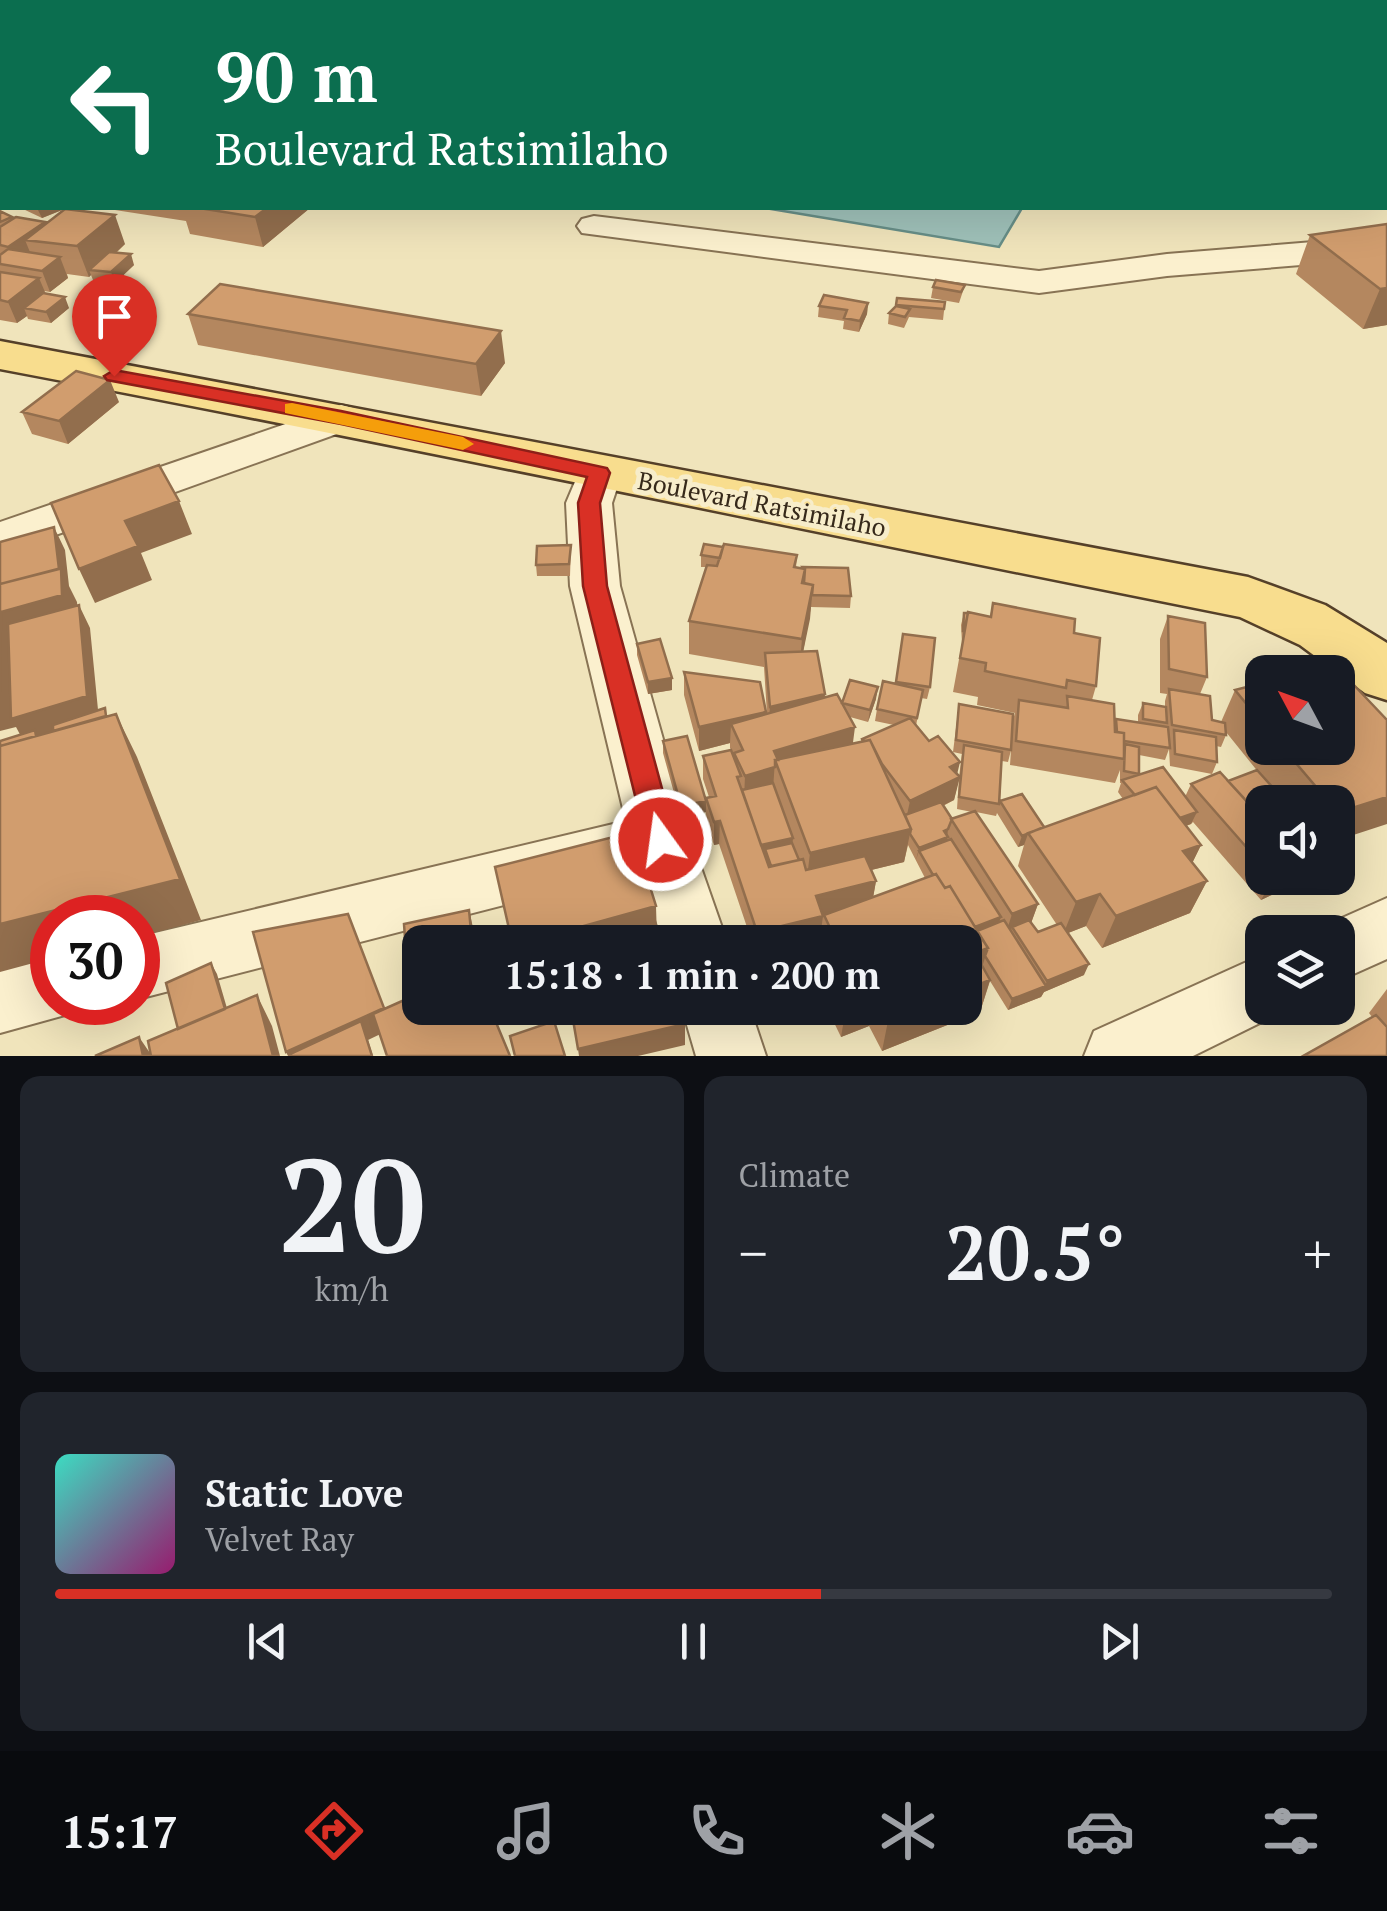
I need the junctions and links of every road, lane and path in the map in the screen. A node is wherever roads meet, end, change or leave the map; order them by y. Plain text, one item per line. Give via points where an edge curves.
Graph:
1 (594, 226) dead end
2 (1387, 247) edge
3 (0, 355) edge
4 (341, 418) junction
5 (600, 473) junction
6 (0, 539) edge
7 (1387, 676) edge
8 (661, 840) junction
9 (688, 925) edge
10 (1387, 927) edge
11 (1355, 943) edge
12 (160, 963) edge
13 (30, 994) edge
14 (1245, 995) edge
15 (0, 1002) edge
16 (721, 1025) edge
17 (731, 1056) edge
18 (1119, 1056) edge

1 - 2 street via 1039,282
3 - 4 main road, Boulevard Ratsimilaho
4 - 5 main road, Boulevard Ratsimilaho
4 - 6 street
5 - 7 main road, Boulevard Ratsimilaho via 1248,598 1295,613
5 - 8 street via 589,503 595,586
8 - 9 street
8 - 12 street
10 - 11 street
13 - 15 street
14 - 18 street
16 - 17 street

